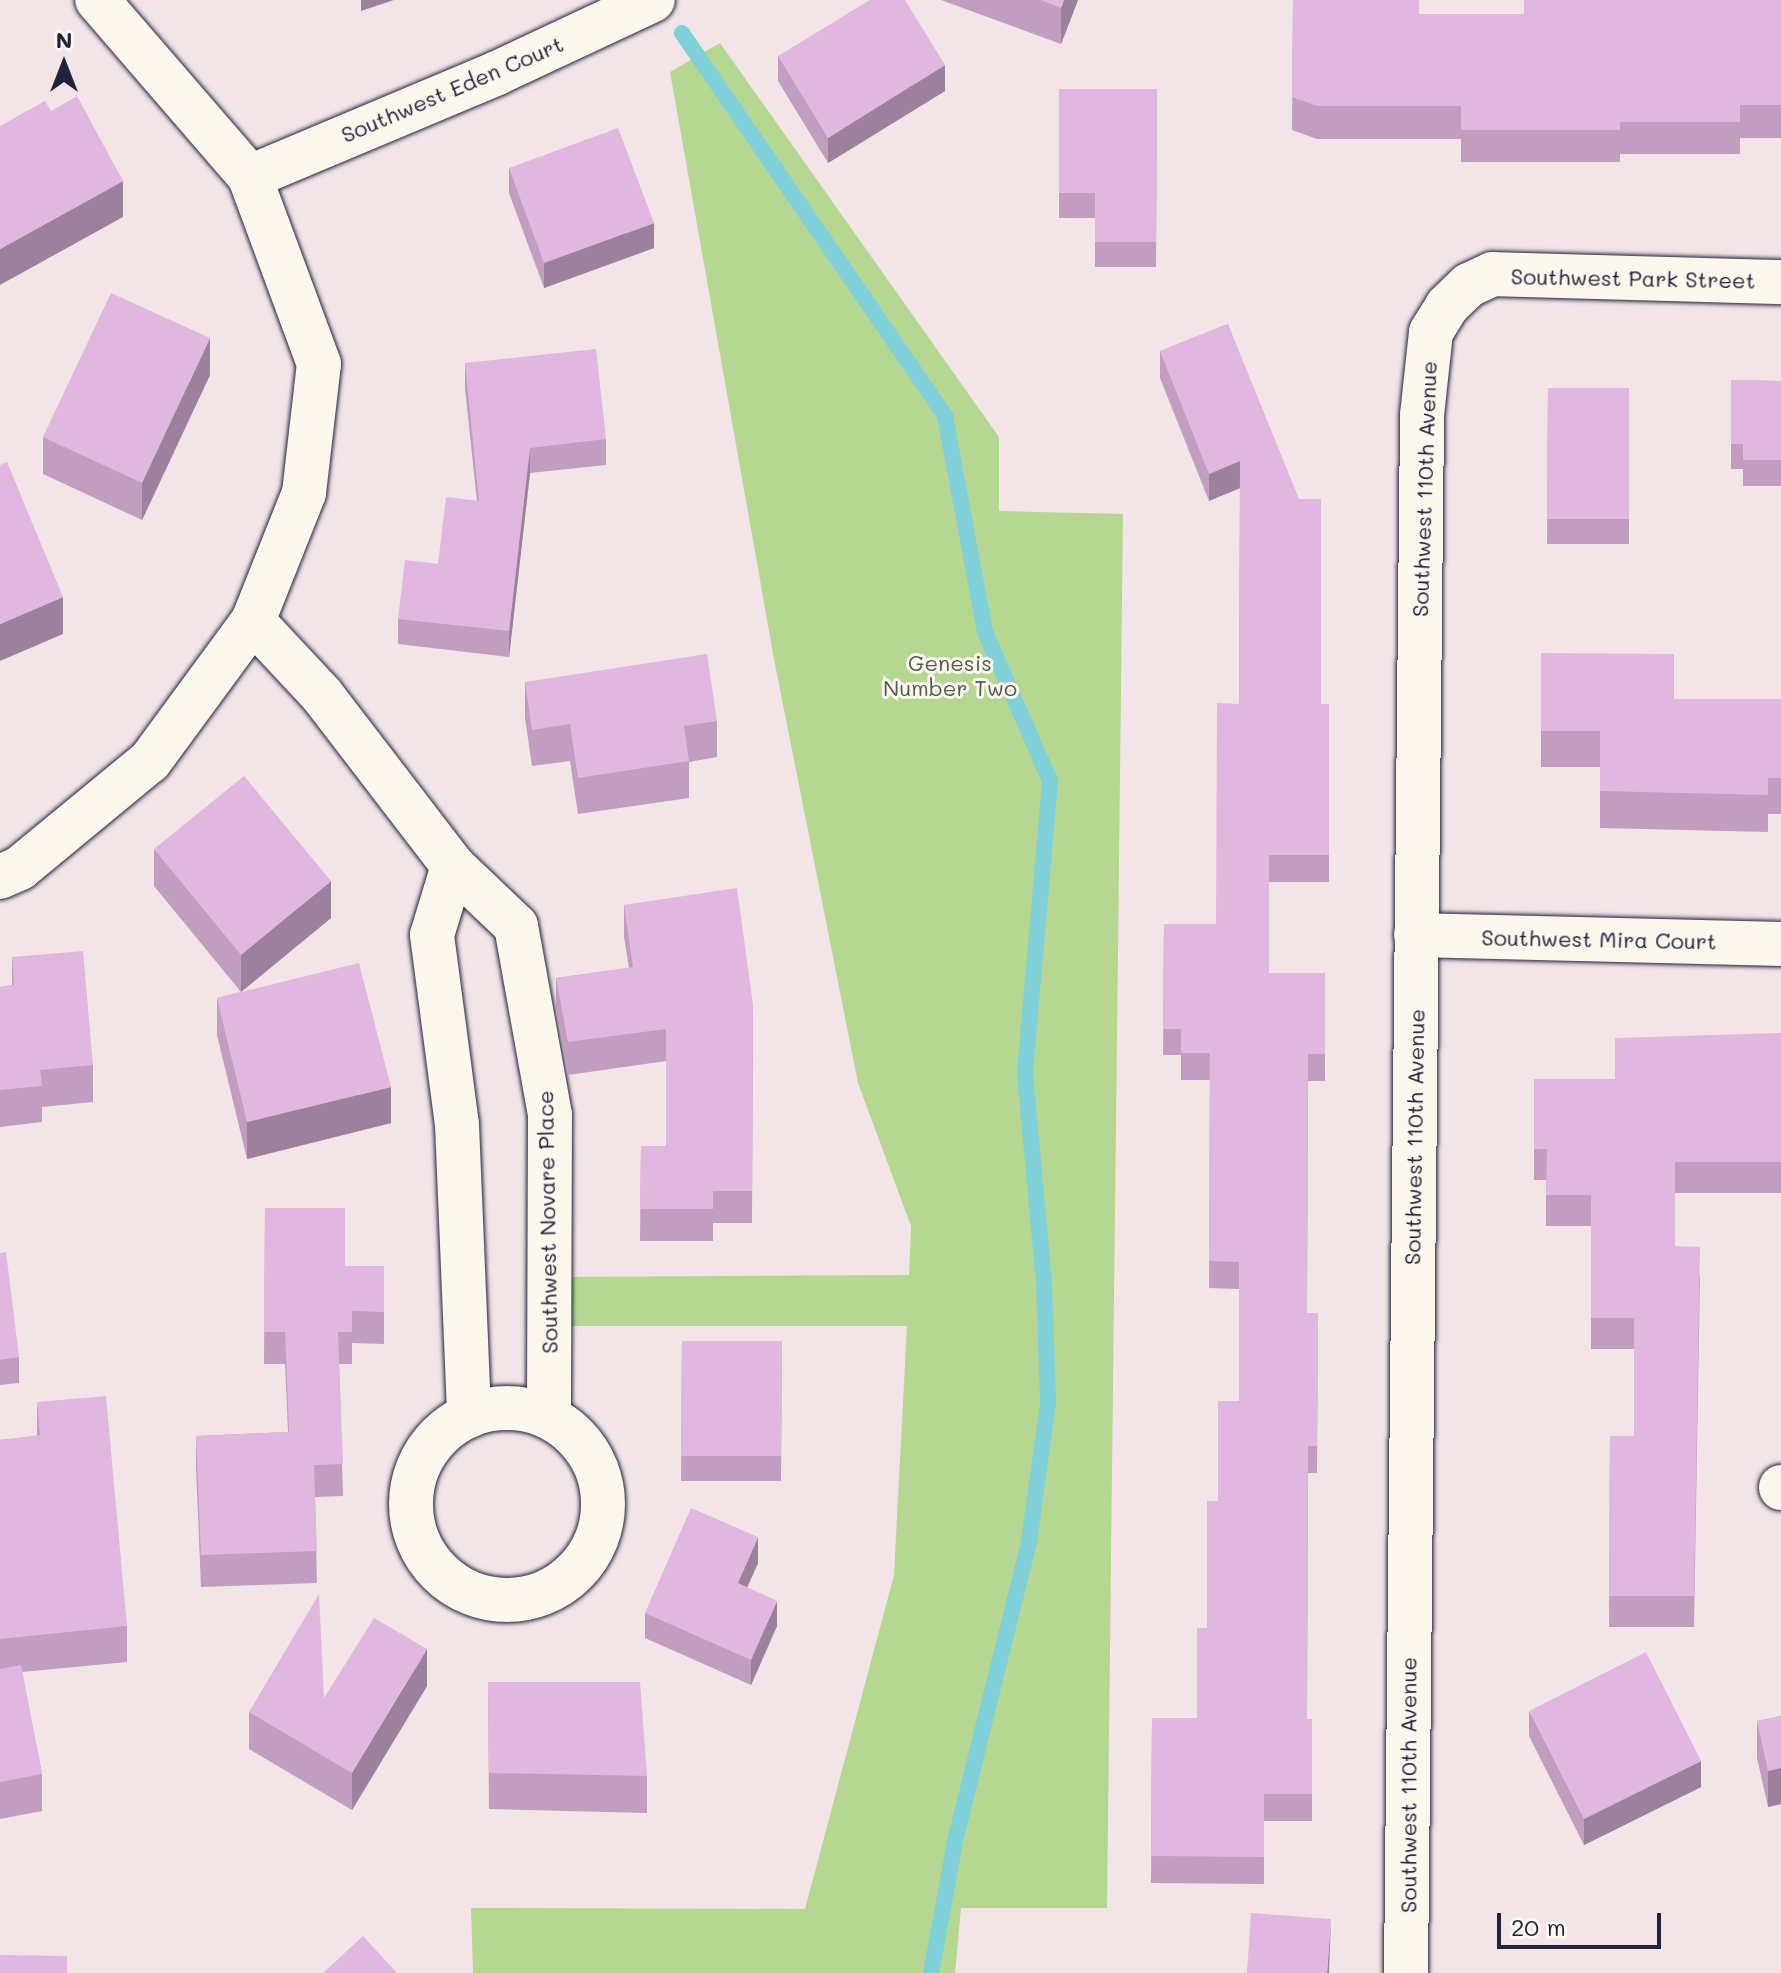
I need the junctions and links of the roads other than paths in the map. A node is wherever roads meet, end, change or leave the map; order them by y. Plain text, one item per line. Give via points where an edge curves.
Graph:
1 (97, 0) edge
2 (653, 0) edge
3 (250, 177) junction
4 (1781, 282) edge
5 (1447, 306) joint
6 (253, 621) junction
7 (453, 866) junction
8 (0, 877) edge
9 (1416, 935) junction
10 (1781, 944) edge
11 (469, 1416) junction
12 (549, 1417) junction
13 (1406, 1973) edge

1 - 3 street
2 - 3 street, Southwest Eden Court via 497,73
3 - 6 street via 319,364 304,493
4 - 5 street, Southwest Park Street via 1493,274 1469,285
5 - 9 street, Southwest 110th Avenue via 1431,332 1424,389
6 - 7 street, Southwest Novare Place via 322,695
6 - 8 street via 150,761 20,868
7 - 11 street via 432,935 457,1125
7 - 12 street, Southwest Novare Place via 516,926 536,1015 550,1115
9 - 10 street, Southwest Mira Court
9 - 13 street, Southwest 110th Avenue
11 - 12 street via 522,1409
11 - 12 street via 441,1434 421,1460 411,1491 412,1524 424,1554 446,1579 474,1595 506,1601 538,1596 567,1580 589,1556 602,1526 604,1493 595,1462 576,1436

